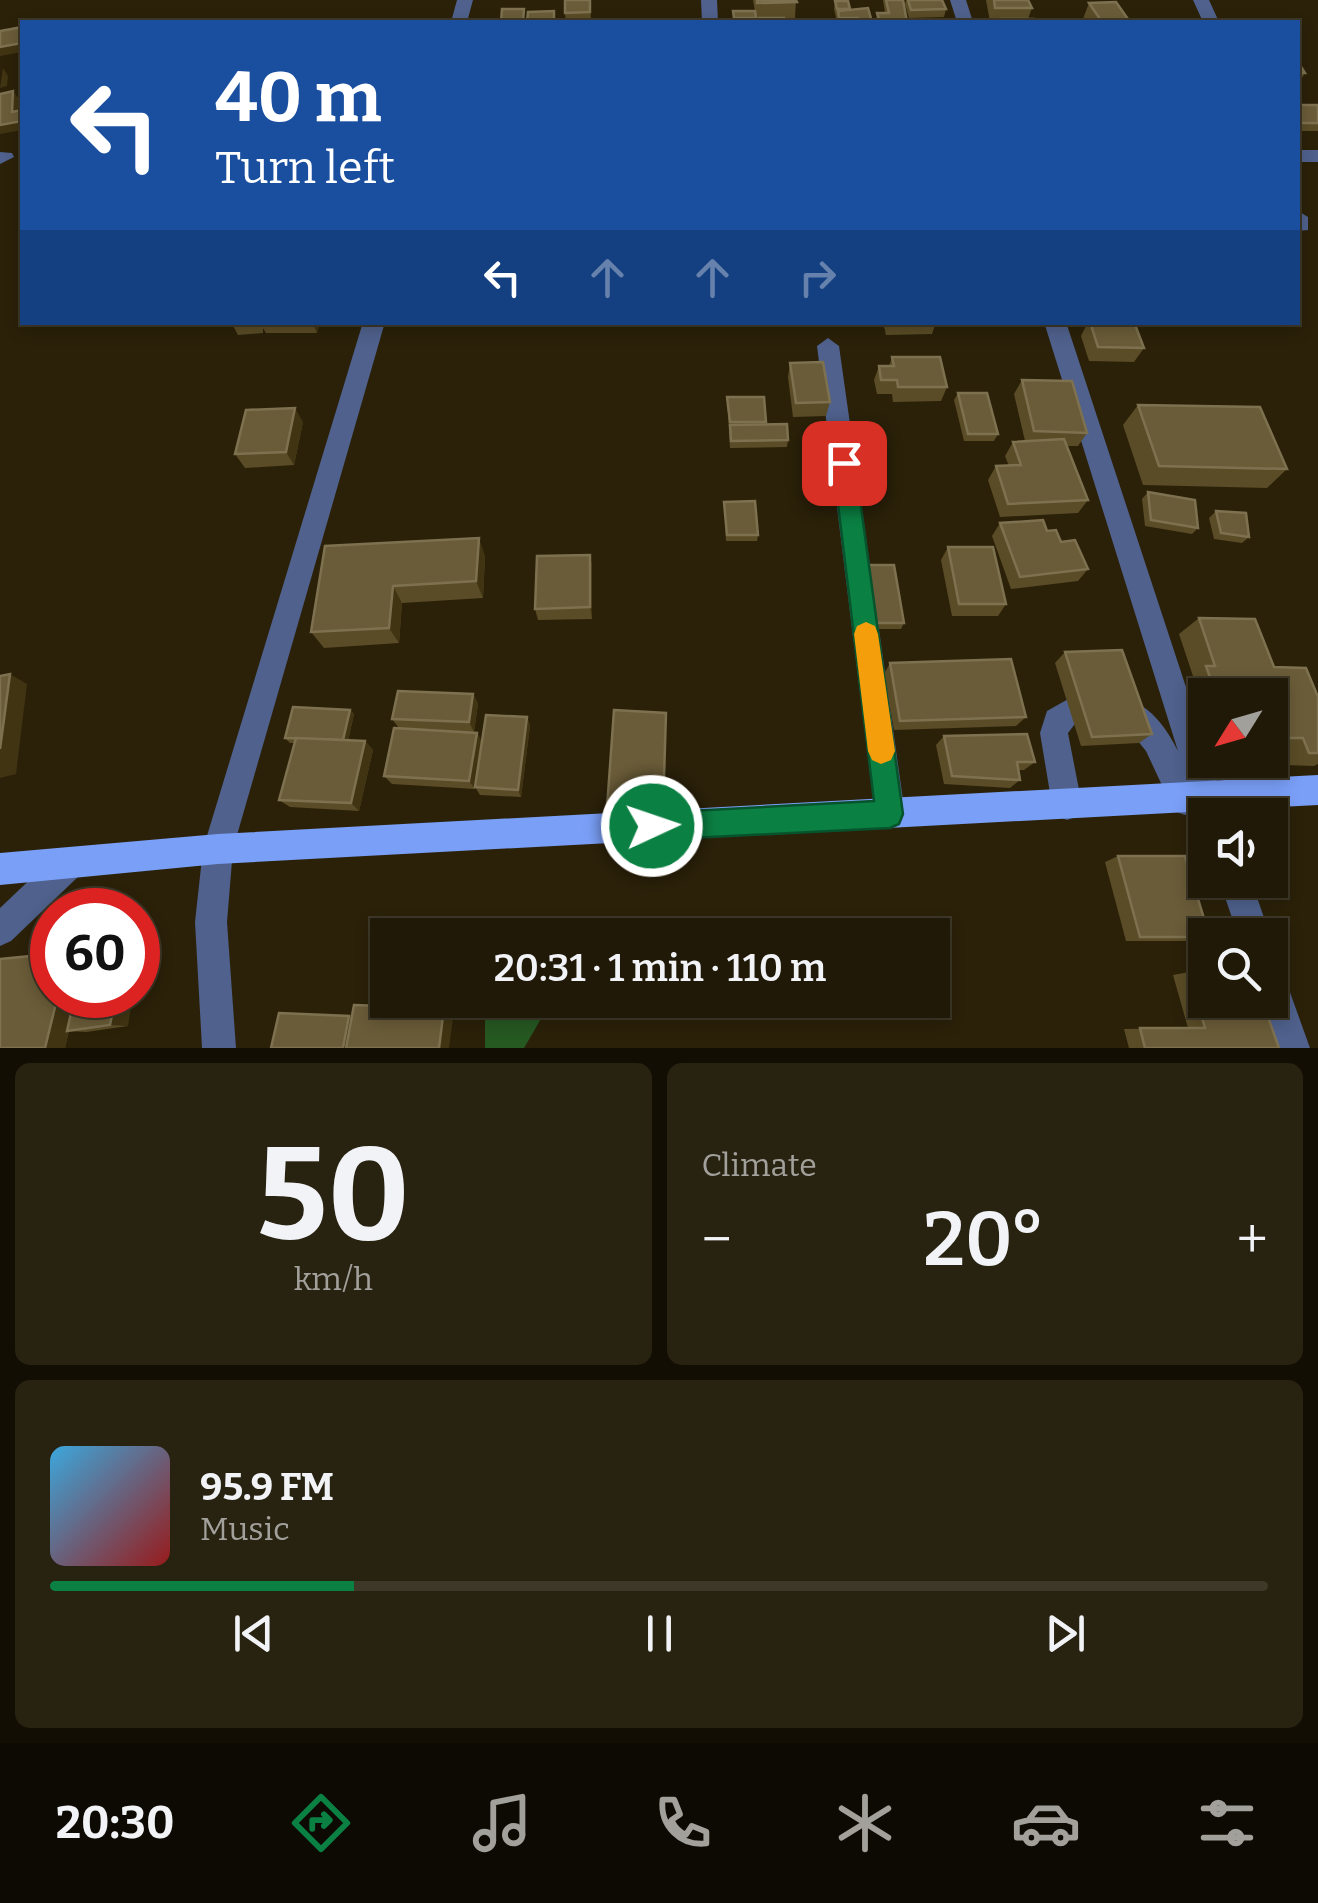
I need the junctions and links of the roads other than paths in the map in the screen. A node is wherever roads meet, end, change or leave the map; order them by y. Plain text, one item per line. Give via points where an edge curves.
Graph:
1 (373, 325) edge
2 (1055, 325) edge
3 (828, 346) dead end
4 (1070, 712) dead end
5 (1128, 712) edge
6 (1318, 790) edge
7 (1198, 798) edge
8 (1200, 798) edge
9 (1252, 798) edge
10 (1188, 804) edge
11 (1068, 805) junction
12 (890, 814) junction
13 (218, 850) junction
14 (70, 863) junction
15 (0, 869) edge
16 (0, 930) edge
17 (1283, 1018) edge
18 (219, 1048) edge
19 (1293, 1048) edge

1 - 13 street
2 - 8 street
3 - 12 street
4 - 11 street via 1054,733
5 - 7 street
6 - 9 main road
10 - 11 main road
11 - 12 main road
12 - 13 main road
13 - 14 main road
13 - 18 street via 211,922
14 - 15 main road
14 - 16 street
17 - 19 street

